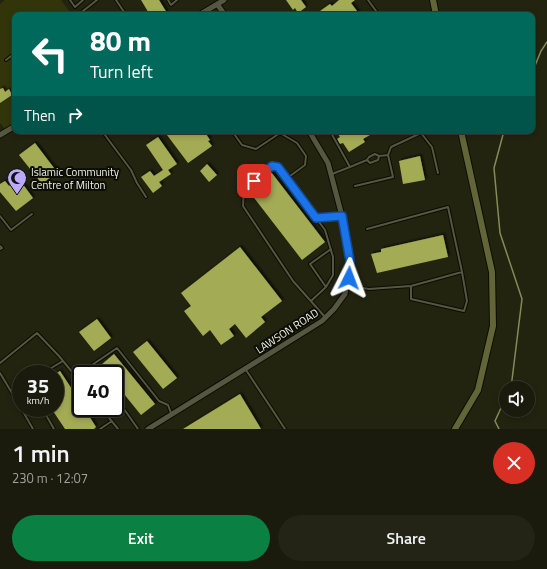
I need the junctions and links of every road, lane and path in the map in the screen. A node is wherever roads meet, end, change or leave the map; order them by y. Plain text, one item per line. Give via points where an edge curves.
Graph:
1 (70, 0) edge
2 (83, 0) edge
3 (97, 0) edge
4 (116, 0) edge
5 (168, 0) edge
6 (177, 0) edge
7 (224, 0) edge
8 (368, 0) edge
9 (433, 0) edge
10 (217, 4) junction
11 (83, 11) dead end
12 (124, 12) edge
13 (204, 12) edge
14 (223, 12) edge
15 (377, 12) edge
16 (435, 12) edge
17 (12, 55) edge
18 (6, 60) dead end
19 (12, 128) edge
20 (104, 134) edge
21 (234, 134) edge
22 (278, 134) edge
23 (284, 134) edge
24 (311, 134) edge
25 (332, 134) edge
26 (417, 134) edge
27 (422, 134) edge
28 (462, 134) edge
29 (0, 135) edge
30 (388, 155) junction
31 (379, 156) junction
32 (367, 160) junction
33 (350, 167) junction
34 (438, 173) dead end
35 (331, 174) junction
36 (286, 179) junction
37 (355, 186) dead end
38 (146, 197) dead end
39 (32, 214) dead end
40 (0, 216) edge
41 (342, 216) junction
42 (316, 218) junction
43 (367, 229) dead end
44 (0, 246) edge
45 (0, 249) edge
46 (331, 249) junction
47 (462, 272) junction
48 (347, 286) junction
49 (411, 286) junction
50 (326, 287) junction
51 (311, 301) junction
52 (325, 318) junction
53 (63, 361) junction
54 (0, 363) edge
55 (56, 365) edge
56 (92, 365) edge
57 (246, 369) junction
58 (72, 372) edge
59 (0, 373) edge
60 (12, 392) edge
61 (124, 409) edge
62 (172, 414) junction
63 (26, 417) edge
64 (47, 417) edge
65 (109, 417) edge
66 (112, 421) junction
67 (33, 429) edge
68 (54, 429) edge
69 (100, 429) edge
70 (118, 429) edge
71 (138, 429) edge
72 (148, 429) edge
73 (285, 429) edge
74 (455, 429) edge

1 - 2 lane via 75,7
3 - 11 lane
4 - 12 lane
5 - 6 lane via 171,5
7 - 10 street
8 - 15 lane
9 - 16 main road
10 - 13 street
10 - 14 street
17 - 18 lane
19 - 29 street
20 - 38 lane via 131,170
21 - 22 lane via 242,145 256,150
23 - 36 lane via 297,143 306,156 305,165
24 - 35 street, LAWSON ROAD
25 - 33 lane
26 - 30 lane via 391,146
27 - 34 lane via 432,147
28 - 74 main road via 492,272 493,326 478,390
30 - 31 lane
30 - 37 lane via 393,177
31 - 32 lane via 369,156
31 - 32 lane via 374,162
32 - 33 lane
33 - 35 lane
35 - 41 street, LAWSON ROAD
36 - 42 lane
36 - 51 lane via 278,167 272,166 244,188 243,206 293,281
39 - 40 lane via 11,230
41 - 42 lane
41 - 48 street, LAWSON ROAD via 350,261
42 - 46 lane via 325,230
43 - 47 lane via 448,207
44 - 45 lane
46 - 50 lane via 333,275
46 - 50 lane via 310,264
47 - 49 lane
47 - 49 lane via 467,301 464,311 411,299
48 - 49 lane via 369,289
48 - 52 street, LAWSON ROAD via 345,294
50 - 51 lane
51 - 52 lane
52 - 57 street, LAWSON ROAD
53 - 54 lane via 37,333
53 - 55 lane
53 - 58 lane
56 - 62 lane via 117,348 159,401 168,405
57 - 62 street, LAWSON ROAD
57 - 73 lane
59 - 60 lane
61 - 71 lane
62 - 72 street, LAWSON ROAD
63 - 67 lane
64 - 68 lane
65 - 66 lane
66 - 69 lane
66 - 70 lane

